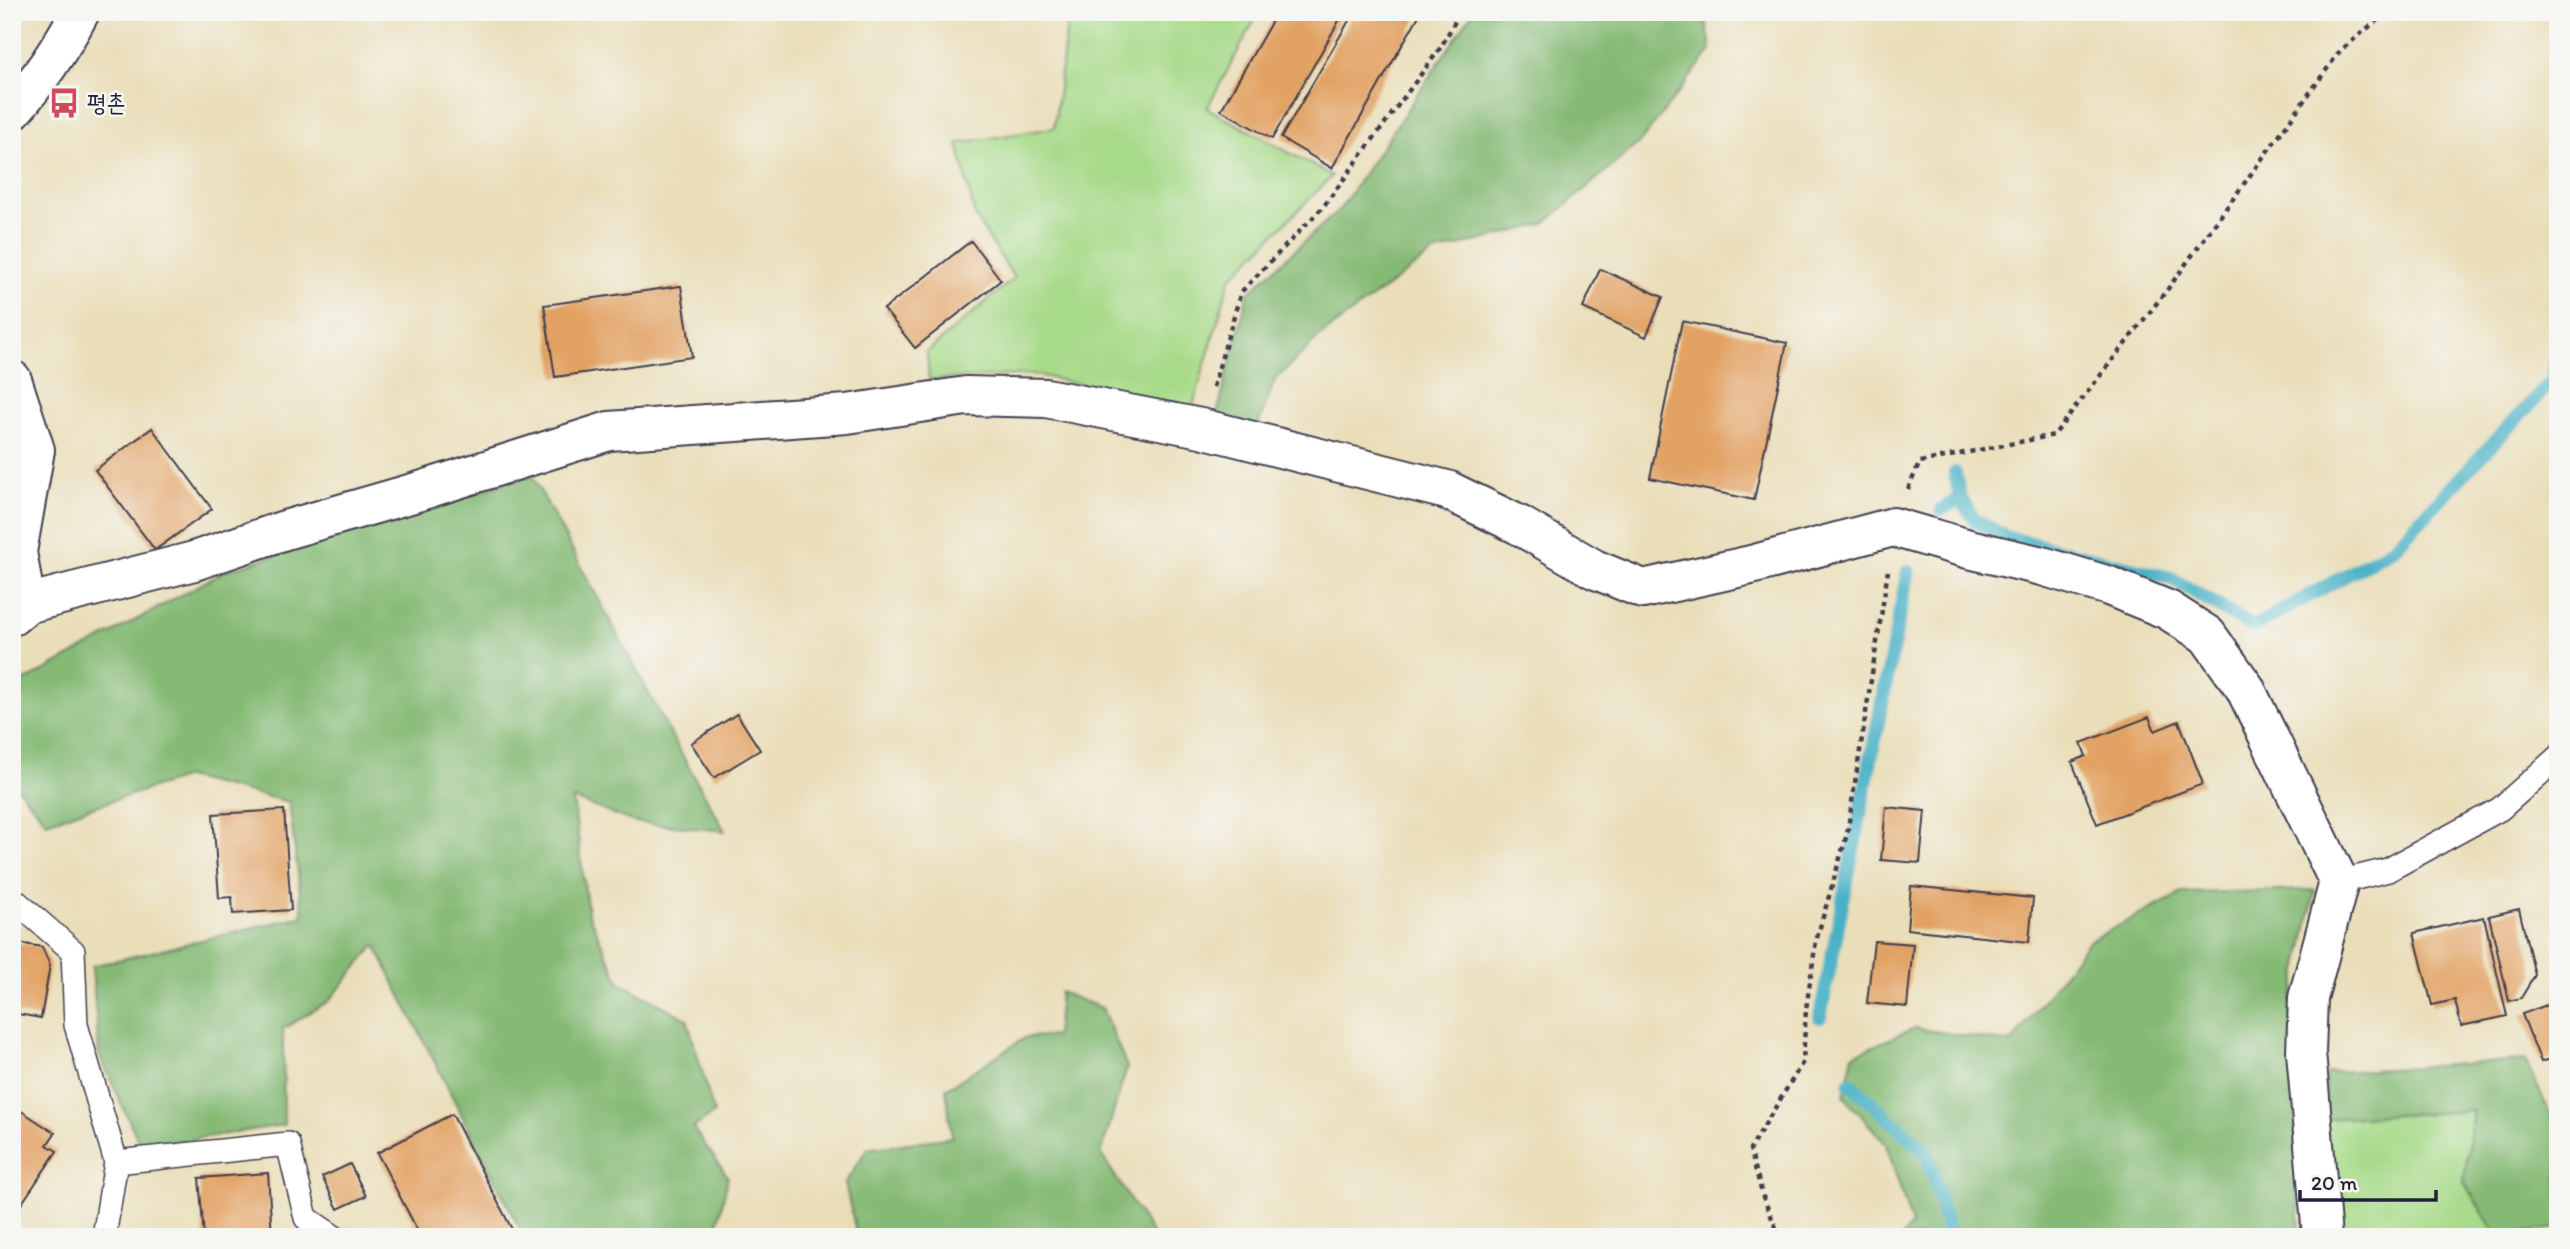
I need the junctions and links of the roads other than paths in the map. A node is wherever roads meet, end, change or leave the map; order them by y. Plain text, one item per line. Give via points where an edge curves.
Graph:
1 (80, 12) edge
2 (12, 111) edge
3 (12, 380) edge
4 (19, 610) edge
5 (2558, 757) edge
6 (2339, 881) junction
7 (12, 898) edge
8 (116, 1162) junction
9 (104, 1237) edge
10 (334, 1237) edge
11 (2322, 1237) edge

1 - 2 street via 37,81
3 - 4 street via 35,450 17,552
4 - 6 street via 194,561 609,430 846,414 966,396 1046,398 1201,428 1447,490 1594,569 1643,589 1892,527 2109,586 2168,610 2207,635 2245,688
5 - 6 lane via 2500,809 2388,870
6 - 11 street via 2308,998 2306,1052
7 - 8 lane via 73,951 76,1025
8 - 9 lane
8 - 10 lane via 288,1144 306,1218

